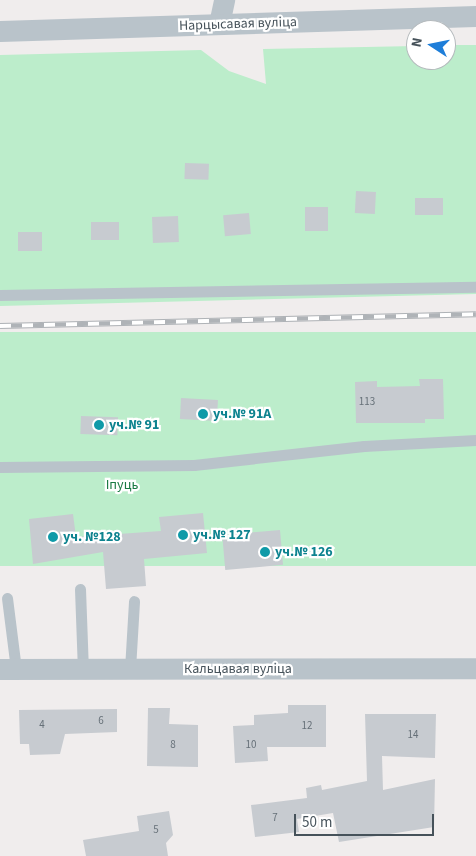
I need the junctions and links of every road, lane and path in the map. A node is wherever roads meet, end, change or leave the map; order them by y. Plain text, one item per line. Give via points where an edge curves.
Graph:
1 (224, 0) edge
2 (476, 16) edge
3 (218, 24) junction
4 (0, 31) edge
5 (476, 287) edge
6 (0, 296) edge
7 (476, 440) edge
8 (0, 467) edge
9 (80, 589) dead end
10 (7, 598) dead end
11 (134, 601) dead end
12 (476, 668) edge
13 (8, 669) edge
14 (83, 669) junction
15 (130, 669) junction

1 - 3 street
2 - 3 street, Нарцысавая вуліца
3 - 4 street, Нарцысавая вуліца
5 - 6 lane
7 - 8 lane via 364,446 194,465
9 - 14 lane
10 - 13 lane
11 - 15 lane
12 - 15 street, Кальцавая вуліца
13 - 14 street, Кальцавая вуліца
14 - 15 street, Кальцавая вуліца

